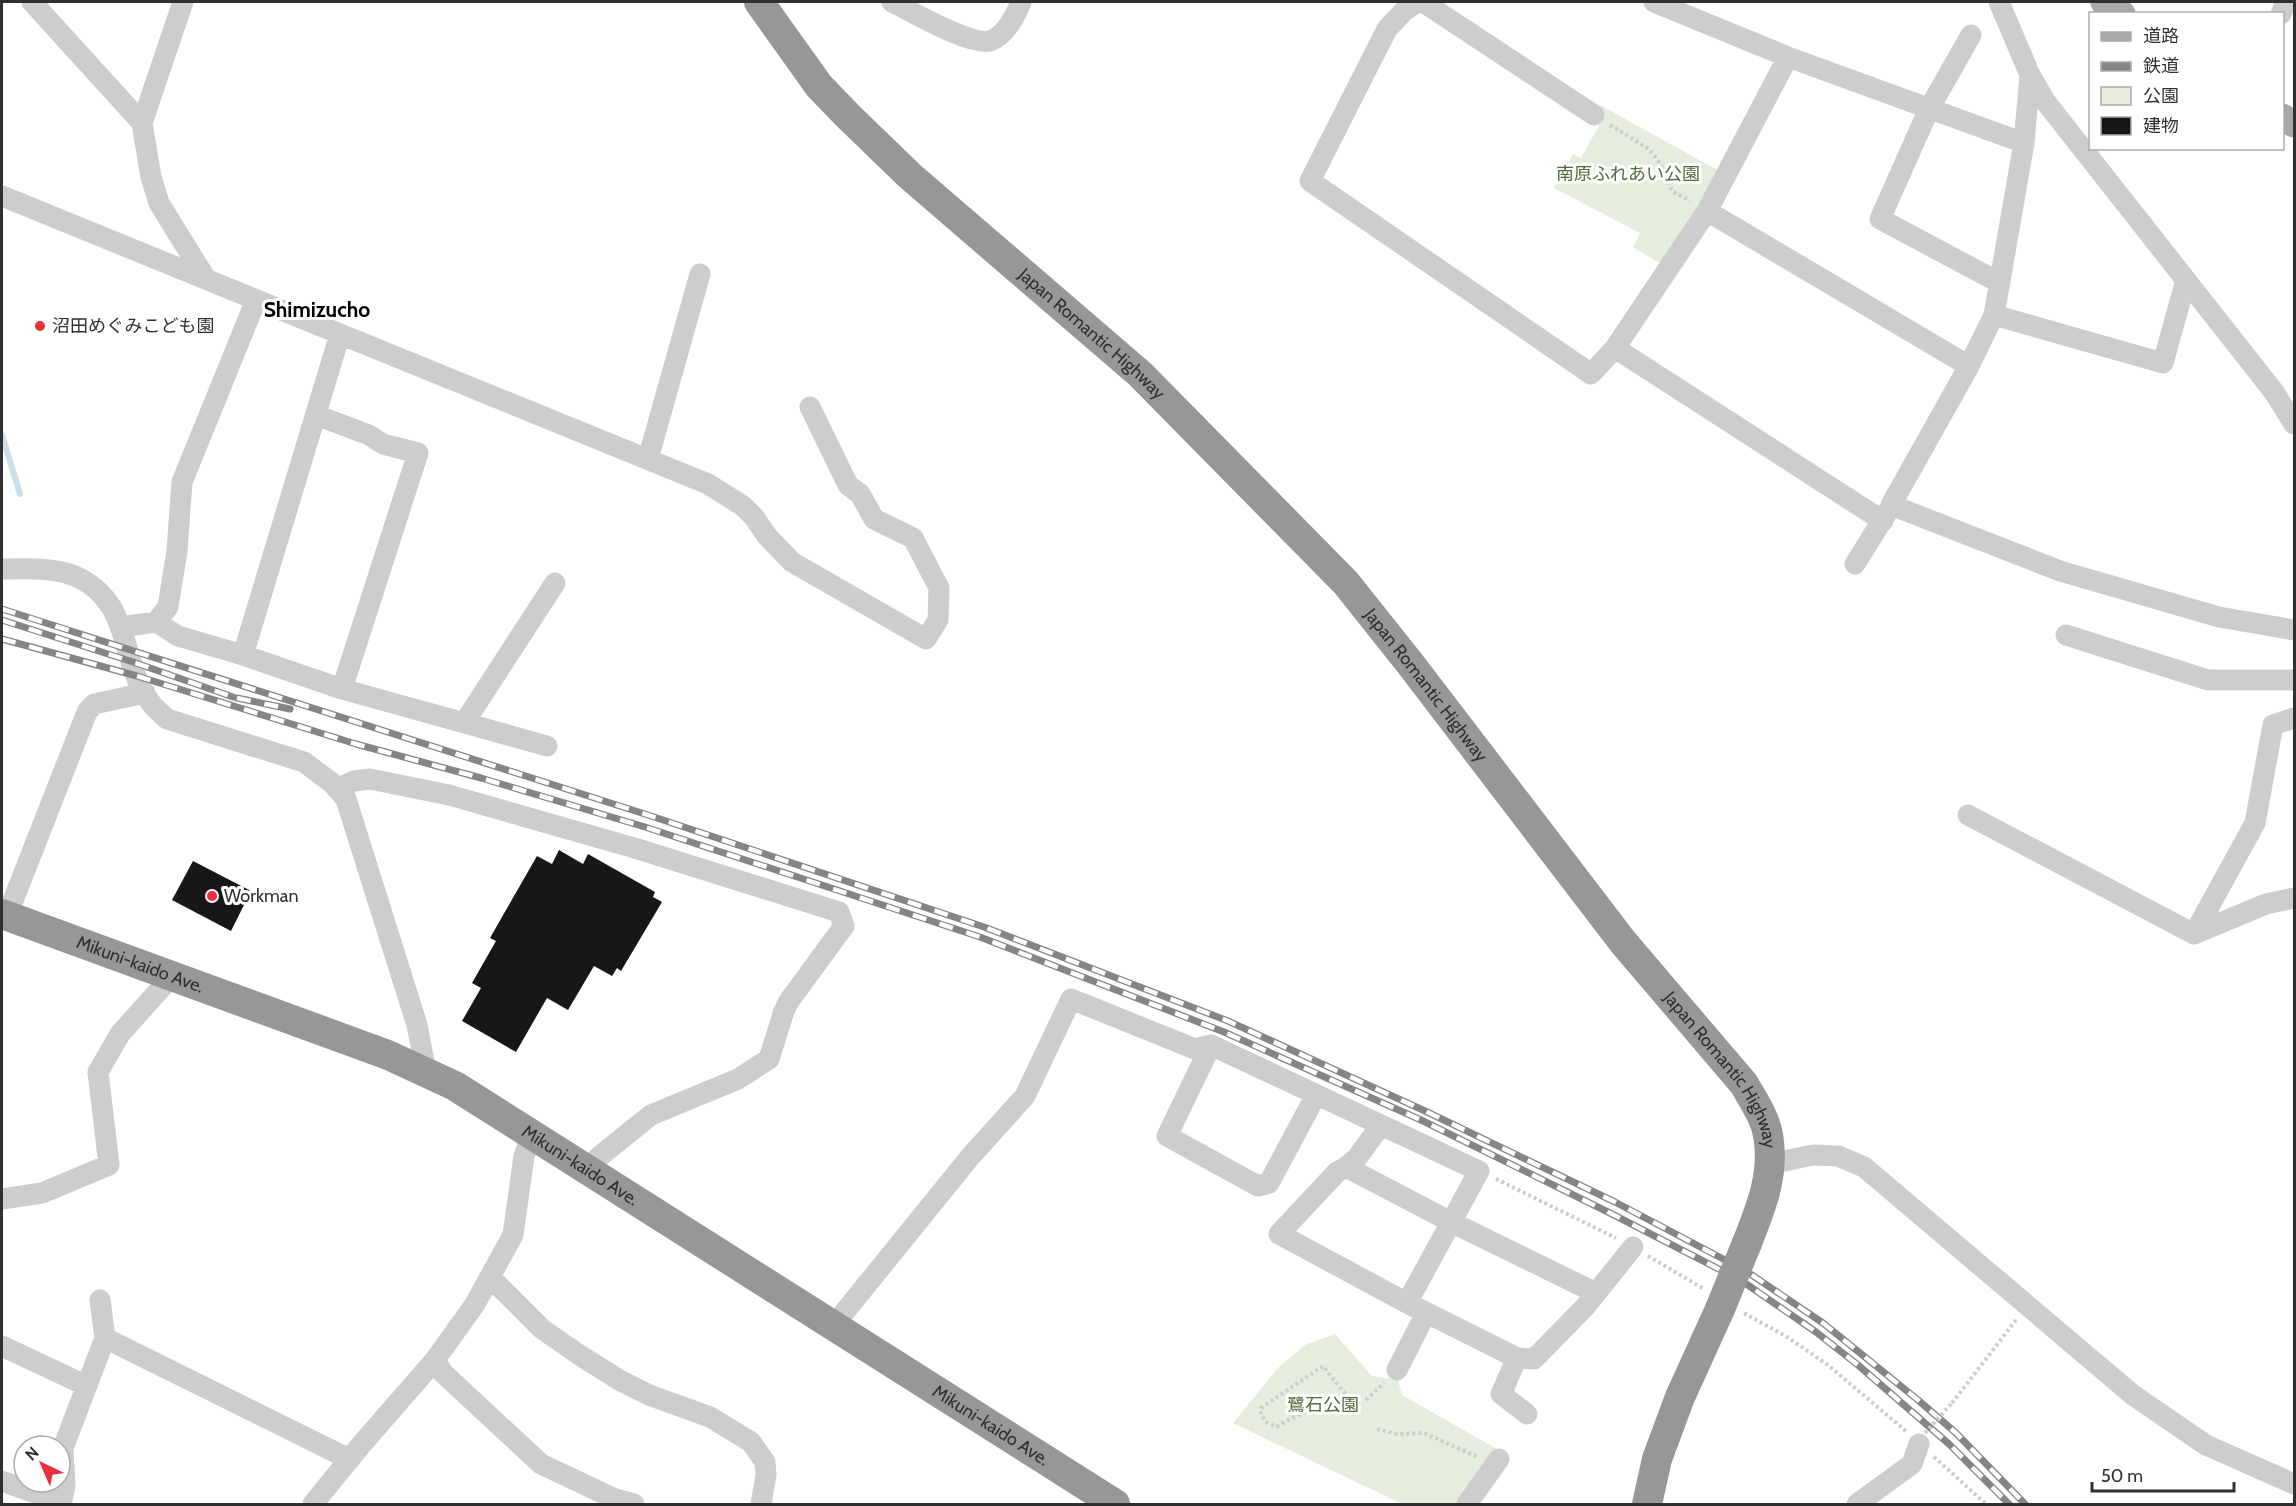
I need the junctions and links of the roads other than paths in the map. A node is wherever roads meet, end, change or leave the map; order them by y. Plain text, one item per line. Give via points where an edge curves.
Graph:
1 (32, 2) edge
2 (183, 2) edge
3 (759, 2) edge
4 (891, 2) edge
5 (1021, 2) edge
6 (1418, 2) edge
7 (1423, 2) edge
8 (1654, 2) edge
9 (1999, 2) edge
10 (2104, 2) edge
11 (2119, 12) edge
12 (1971, 35) dead end
13 (1788, 57) junction
14 (2030, 75) junction
15 (1929, 109) junction
16 (1594, 115) road end
17 (142, 123) junction
18 (2024, 143) junction
19 (2, 196) edge
20 (1707, 211) junction
21 (700, 274) dead end
22 (206, 279) junction
23 (2186, 280) junction
24 (2000, 282) junction
25 (256, 300) junction
26 (1994, 315) junction
27 (340, 334) junction
28 (1615, 348) junction
29 (1969, 366) junction
30 (810, 407) dead end
31 (316, 415) junction
32 (2295, 424) edge
33 (648, 459) junction
34 (1887, 513) junction
35 (1855, 564) dead end
36 (2, 568) edge
37 (555, 582) dead end
38 (156, 622) junction
39 (120, 627) junction
40 (2295, 630) edge
41 (2066, 634) dead end
42 (243, 655) junction
43 (2295, 680) edge
44 (342, 689) junction
45 (146, 693) junction
46 (2295, 718) edge
47 (464, 723) junction
48 (547, 746) dead end
49 (337, 789) junction
50 (1968, 815) dead end
51 (2295, 898) edge
52 (4, 915) edge
53 (2194, 934) junction
54 (171, 977) junction
55 (1211, 1046) junction
56 (426, 1072) junction
57 (1316, 1095) junction
58 (1381, 1125) junction
59 (532, 1134) junction
60 (1770, 1164) junction
61 (1346, 1167) junction
62 (587, 1169) junction
63 (2, 1199) edge
64 (1451, 1222) junction
65 (1633, 1247) road end
66 (491, 1278) junction
67 (1596, 1293) junction
68 (100, 1299) dead end
69 (1416, 1308) junction
70 (834, 1325) junction
71 (105, 1338) junction
72 (2, 1346) edge
73 (1517, 1358) junction
74 (435, 1360) junction
75 (1397, 1370) dead end
76 (87, 1386) junction
77 (1527, 1414) dead end
78 (1922, 1438) road end
79 (349, 1459) junction
80 (1497, 1462) road end
81 (2, 1481) edge
82 (2295, 1484) edge
83 (60, 1503) edge
84 (313, 1504) edge
85 (634, 1504) edge
86 (761, 1504) edge
87 (1115, 1504) edge
88 (1467, 1504) edge
89 (1647, 1504) edge
90 (1857, 1504) edge

1 - 17 street
2 - 17 street
3 - 60 highway, Japan Romantic Highway via 819,86 848,116 910,176 1140,374 1346,583 1623,942 1744,1084 1768,1134
4 - 5 street via 959,35 990,40 1005,30
6 - 28 street via 1387,29 1310,181 1591,374
7 - 16 street
8 - 13 street
9 - 14 street
10 - 11 main road
12 - 15 street
13 - 15 street
13 - 20 street
14 - 18 street
14 - 23 street via 2046,101
15 - 18 street
15 - 24 street via 1880,219
17 - 22 street via 159,203
18 - 24 street
19 - 22 street
20 - 28 street
20 - 29 street
21 - 33 street
22 - 25 street
23 - 26 street via 2163,363
23 - 32 street
24 - 26 street
25 - 27 street
25 - 38 street via 182,482 168,607
26 - 29 street
27 - 31 street
27 - 33 street
28 - 34 street
29 - 34 street
30 - 33 street via 848,485 860,494 874,519 913,538 939,588 938,620 926,639 792,562 743,506 708,484
31 - 42 street
31 - 44 street via 369,435 382,444 418,453
34 - 35 street
34 - 40 street via 2060,571 2219,617
36 - 39 street via 39,569 74,576 90,585 114,609
37 - 47 street
38 - 39 street
38 - 42 street via 178,636
39 - 45 street via 136,676
41 - 43 street via 2208,680
42 - 44 street
44 - 47 street
45 - 49 street via 167,719 304,762
45 - 52 street via 94,704 87,712
46 - 53 street via 2273,725 2255,823
47 - 48 street
49 - 56 street via 346,799 417,1025
49 - 62 street via 370,779 448,795 839,912 844,926 789,1001 769,1059 738,1079 651,1115
50 - 53 street
51 - 53 street via 2266,904
52 - 54 highway, Mikuni-kaido Ave.
54 - 56 highway, Mikuni-kaido Ave.
54 - 63 street via 120,1034 98,1072 109,1165 42,1193
55 - 57 street
55 - 57 street via 1167,1136 1258,1186 1269,1184
55 - 70 street via 1195,1049 1071,999 1025,1096 970,1157
56 - 59 highway, Mikuni-kaido Ave.
57 - 58 street
58 - 61 street
58 - 64 street via 1479,1171
59 - 62 highway, Mikuni-kaido Ave.
59 - 66 street via 524,1156 513,1235
60 - 82 street via 1813,1155 1838,1156 1864,1167 2133,1395 2206,1445
60 - 89 highway, Japan Romantic Highway, bridge via 1764,1200 1723,1304 1680,1397 1657,1459
61 - 64 street
61 - 69 street via 1279,1234
62 - 70 highway, Mikuni-kaido Ave.
64 - 67 street
64 - 69 street
65 - 67 street
66 - 74 street
66 - 86 street via 542,1329 578,1354 621,1381 710,1418 751,1442 765,1462
67 - 73 street via 1534,1359
68 - 71 street
69 - 73 street
69 - 75 street
70 - 87 highway, Mikuni-kaido Ave.
71 - 76 street
71 - 79 street
72 - 76 street
73 - 77 street via 1501,1394
74 - 79 street
74 - 85 street via 541,1464
76 - 83 street via 63,1448 64,1486
78 - 90 street via 1912,1464
79 - 84 street
80 - 88 street
81 - 83 street

